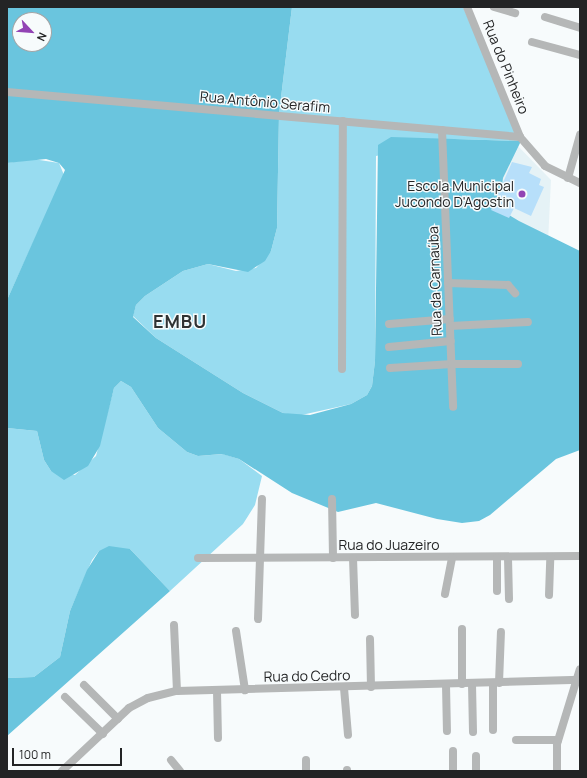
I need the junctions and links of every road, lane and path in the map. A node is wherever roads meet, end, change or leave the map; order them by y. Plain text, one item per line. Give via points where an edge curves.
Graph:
1 (467, 7) edge
2 (494, 7) edge
3 (515, 13) dead end
4 (545, 17) dead end
5 (580, 28) edge
6 (532, 42) dead end
7 (580, 55) edge
8 (7, 92) edge
9 (343, 121) junction
10 (442, 130) junction
11 (580, 135) edge
12 (520, 137) junction
13 (568, 178) junction
14 (580, 183) edge
15 (448, 283) junction
16 (515, 293) dead end
17 (450, 322) junction
18 (528, 322) dead end
19 (389, 324) dead end
20 (451, 341) junction
21 (389, 347) dead end
22 (452, 364) junction
23 (518, 364) dead end
24 (390, 368) dead end
25 (342, 369) dead end
26 (453, 407) dead end
27 (262, 499) dead end
28 (332, 499) dead end
29 (580, 556) edge
30 (550, 557) junction
31 (198, 558) dead end
32 (262, 558) junction
33 (333, 558) junction
34 (353, 558) junction
35 (452, 558) junction
36 (497, 558) junction
37 (508, 558) junction
38 (497, 591) dead end
39 (445, 594) dead end
40 (549, 595) dead end
41 (509, 598) dead end
42 (355, 615) dead end
43 (258, 619) dead end
44 (174, 625) dead end
45 (462, 628) dead end
46 (236, 631) dead end
47 (501, 632) dead end
48 (370, 640) dead end
49 (580, 668) edge
50 (578, 680) edge
51 (496, 683) junction
52 (84, 684) dead end
53 (446, 684) junction
54 (462, 684) junction
55 (472, 684) junction
56 (371, 687) junction
57 (344, 688) junction
58 (245, 690) junction
59 (217, 691) junction
60 (176, 692) junction
61 (65, 697) dead end
62 (118, 719) junction
63 (493, 730) dead end
64 (448, 731) dead end
65 (473, 732) dead end
66 (103, 734) junction
67 (348, 735) dead end
68 (218, 738) dead end
69 (516, 740) dead end
70 (558, 740) junction
71 (453, 751) dead end
72 (476, 756) dead end
73 (171, 760) dead end
74 (306, 760) dead end
75 (62, 771) edge
76 (180, 771) edge
77 (306, 771) edge
78 (453, 771) edge
79 (476, 771) edge
80 (557, 771) edge

1 - 12 street, Rua do Pinheiro
2 - 3 street
4 - 5 street
6 - 7 street
8 - 9 street, Rua Antônio Serafim
9 - 10 street, Rua Antônio Serafim
9 - 25 street
10 - 12 street, Rua Antônio Serafim
10 - 15 street, Rua da Carnaúba
11 - 13 street
12 - 13 street via 545,166
13 - 14 street
15 - 16 street via 508,285
15 - 17 street, Rua da Carnaúba
17 - 18 street
17 - 19 street
17 - 20 street, Rua da Carnaúba
20 - 21 street
20 - 22 street, Rua da Carnaúba
22 - 23 street
22 - 24 street
22 - 26 street, Rua da Carnaúba
27 - 32 street
28 - 33 street
29 - 30 street, Rua do Juazeiro
30 - 37 street, Rua do Juazeiro
30 - 40 street
31 - 32 street, Rua do Juazeiro
32 - 33 street, Rua do Juazeiro
32 - 43 street
33 - 34 street, Rua do Juazeiro
34 - 35 street, Rua do Juazeiro
34 - 42 street
35 - 36 street, Rua do Juazeiro
35 - 39 street
36 - 37 street, Rua do Juazeiro
36 - 38 street
37 - 41 street
44 - 60 street
45 - 54 street
46 - 58 street
47 - 51 street
48 - 56 street
49 - 50 street
50 - 51 street, Rua do Cedro
50 - 70 street
51 - 55 street, Rua do Cedro
51 - 63 street
52 - 62 street
53 - 54 street, Rua do Cedro
53 - 56 street, Rua do Cedro
53 - 64 street
54 - 55 street, Rua do Cedro
55 - 65 street
56 - 57 street, Rua do Cedro
57 - 58 street, Rua do Cedro
57 - 67 street
58 - 59 street, Rua do Cedro
59 - 60 street, Rua do Cedro
59 - 68 street
60 - 62 street, Rua do Cedro via 148,698 128,708
61 - 66 street
62 - 66 street, Rua do Cedro
66 - 75 street, Rua do Cedro
69 - 70 street
70 - 80 street
71 - 78 street
72 - 79 street
73 - 76 street
74 - 77 street

